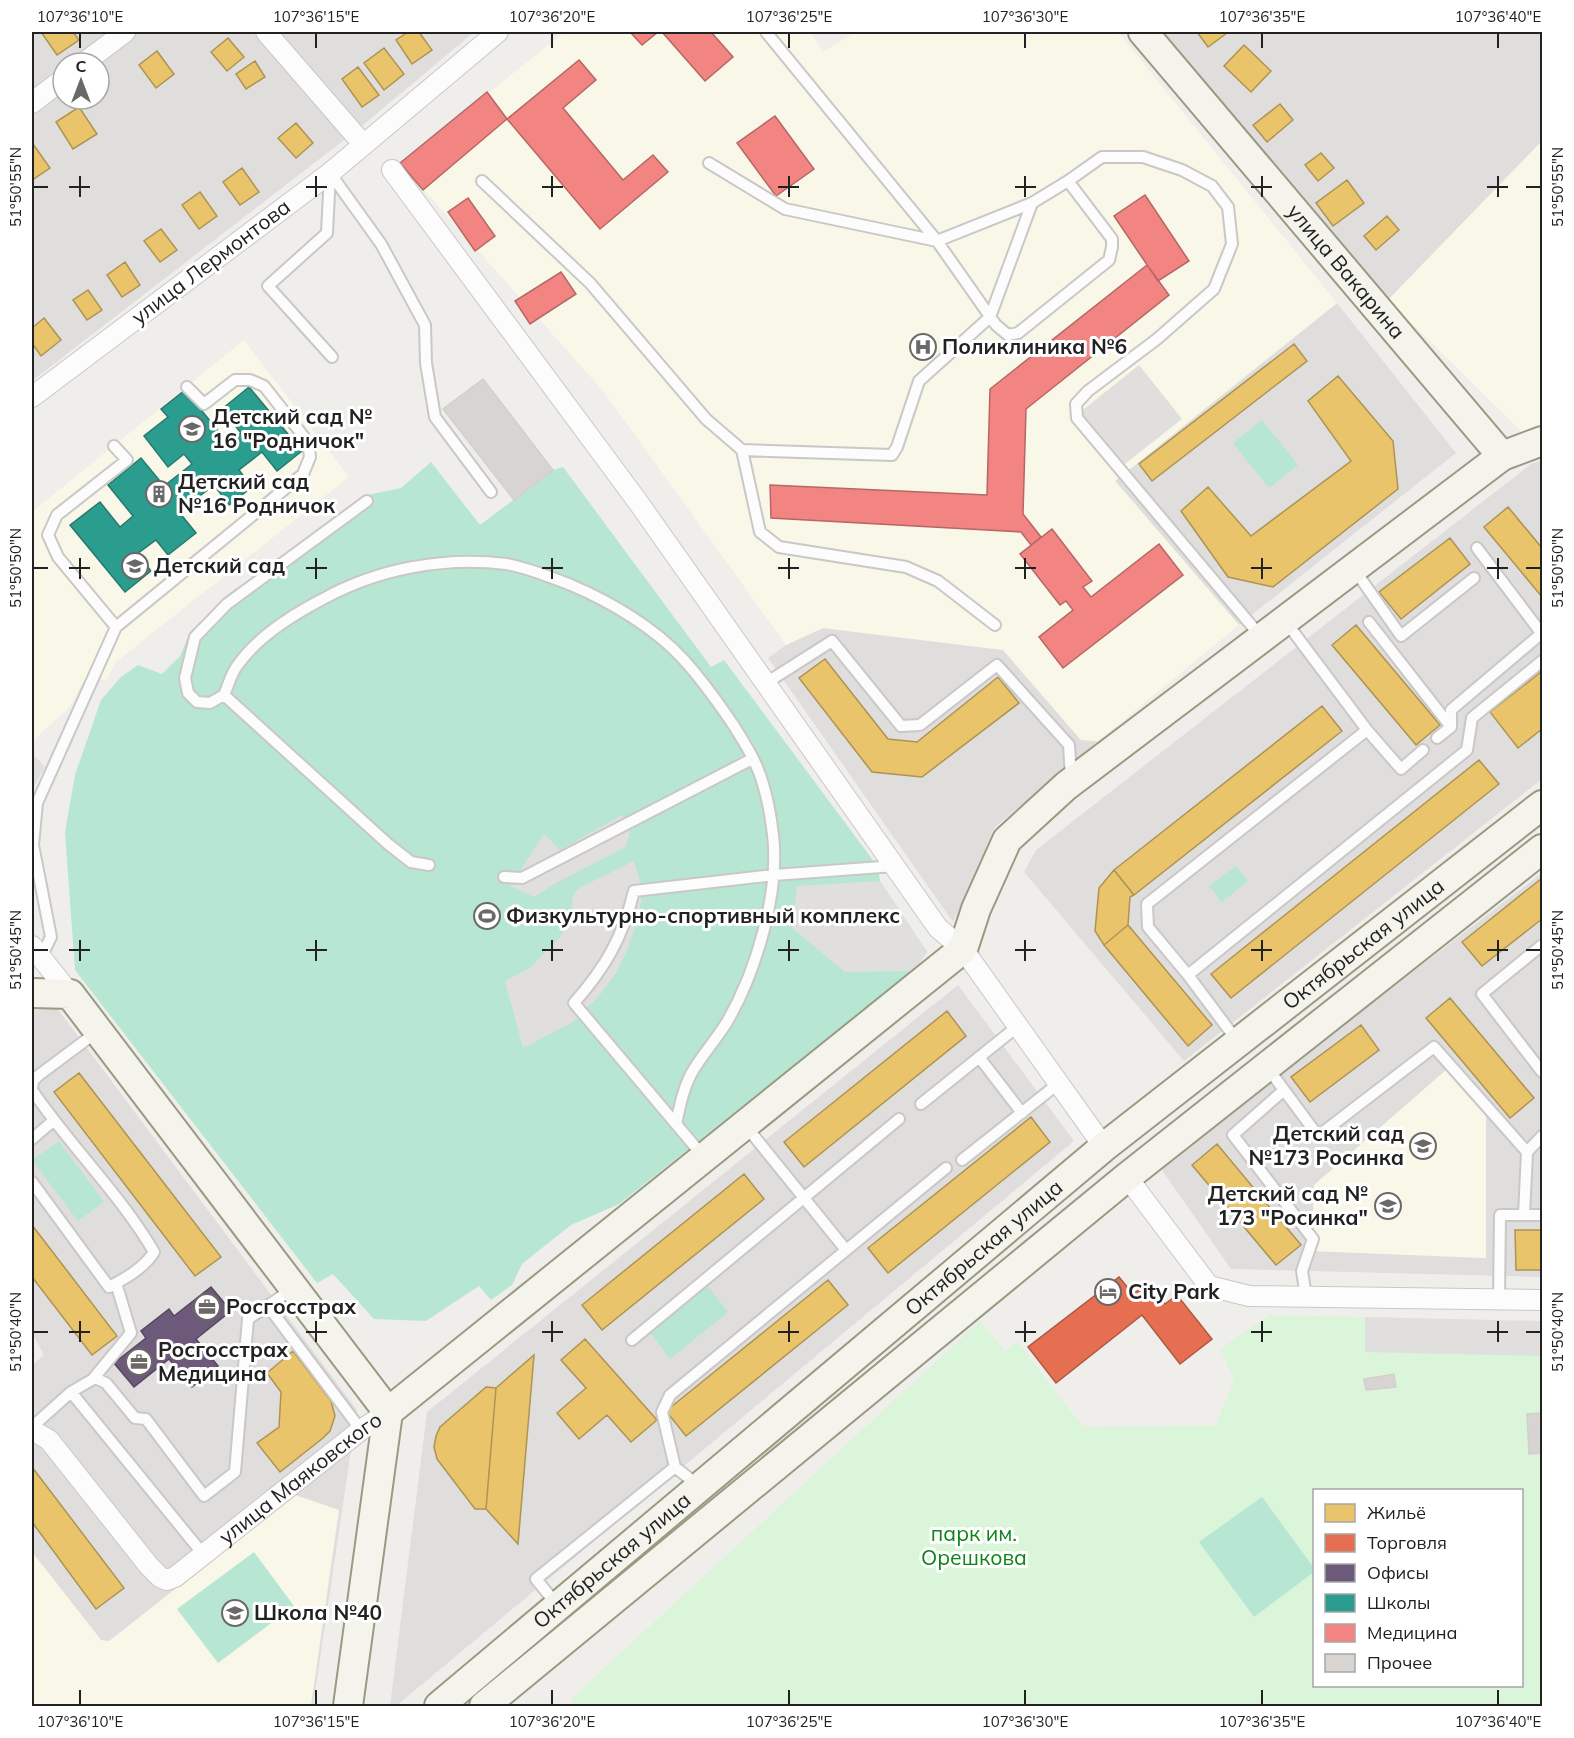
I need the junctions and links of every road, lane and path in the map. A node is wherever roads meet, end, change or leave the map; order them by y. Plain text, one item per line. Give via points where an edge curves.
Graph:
1 (125, 32) edge
2 (266, 32) edge
3 (498, 32) edge
4 (766, 32) edge
5 (1143, 32) edge
6 (100, 51) edge
7 (51, 88) edge
8 (32, 103) edge
9 (363, 144) junction
10 (710, 163) dead end
11 (392, 170) dead end
12 (330, 173) junction
13 (482, 181) dead end
14 (1068, 181) junction
15 (1032, 203) junction
16 (937, 241) junction
17 (990, 317) junction
18 (332, 357) dead end
19 (187, 387) dead end
20 (32, 397) edge
21 (1542, 441) edge
22 (114, 446) dead end
23 (742, 450) junction
24 (1502, 456) junction
25 (491, 492) dead end
26 (367, 501) dead end
27 (1477, 548) dead end
28 (1354, 569) junction
29 (1474, 578) dead end
30 (1286, 622) junction
31 (1369, 622) dead end
32 (995, 625) dead end
33 (116, 627) junction
34 (1542, 634) edge
35 (1263, 639) junction
36 (1542, 661) edge
37 (766, 683) junction
38 (224, 695) junction
39 (1451, 727) junction
40 (1367, 730) junction
41 (1437, 738) dead end
42 (1423, 750) dead end
43 (752, 759) junction
44 (1071, 782) junction
45 (1542, 805) edge
46 (1542, 849) edge
47 (429, 865) dead end
48 (895, 866) junction
49 (774, 875) junction
50 (504, 877) dead end
51 (1542, 945) edge
52 (963, 949) junction
53 (36, 951) edge
54 (1188, 975) junction
55 (32, 993) edge
56 (70, 994) junction
57 (1018, 1026) junction
58 (98, 1031) junction
59 (1238, 1042) junction
60 (979, 1057) junction
61 (1267, 1067) junction
62 (1542, 1072) edge
63 (1059, 1083) junction
64 (32, 1089) edge
65 (1284, 1090) junction
66 (921, 1104) dead end
67 (1022, 1113) junction
68 (899, 1119) dead end
69 (53, 1120) junction
70 (676, 1124) junction
71 (745, 1125) junction
72 (1542, 1136) edge
73 (32, 1140) edge
74 (1104, 1147) junction
75 (1527, 1152) junction
76 (704, 1158) junction
77 (962, 1160) dead end
78 (946, 1168) dead end
79 (1127, 1177) junction
80 (32, 1182) edge
81 (804, 1198) junction
82 (1524, 1215) junction
83 (1542, 1215) edge
84 (846, 1250) junction
85 (116, 1283) junction
86 (294, 1288) junction
87 (1306, 1296) junction
88 (1499, 1299) junction
89 (1542, 1300) edge
90 (268, 1306) junction
91 (632, 1340) dead end
92 (93, 1379) junction
93 (826, 1381) junction
94 (71, 1392) junction
95 (847, 1408) junction
96 (388, 1412) junction
97 (32, 1429) edge
98 (361, 1430) junction
99 (675, 1467) junction
100 (700, 1487) junction
101 (203, 1554) junction
102 (558, 1607) junction
103 (576, 1630) junction
104 (348, 1707) edge
105 (439, 1707) edge
106 (484, 1707) edge

1 - 6 street
2 - 9 street
3 - 9 street, улица Лермонтова
4 - 16 lane
5 - 24 street, улица Вакарина
7 - 8 street
9 - 12 street, улица Лермонтова
10 - 16 lane via 785,209
11 - 37 street via 638,502
12 - 18 lane via 327,233 268,286
12 - 20 street, улица Лермонтова
12 - 25 lane via 381,244 425,325 426,363 435,417
13 - 23 lane via 590,283 706,419
14 - 15 lane
14 - 17 lane via 1112,239 1109,260 1018,333 1008,335
14 - 35 lane via 1102,157 1143,157 1182,170 1212,186 1228,207 1232,244 1214,289 1088,391 1076,404 1077,418
15 - 16 lane
15 - 17 lane
16 - 17 lane
17 - 23 lane via 919,381 892,455
19 - 33 lane via 204,404 235,380 250,380 264,386 308,442 310,457 303,474
21 - 24 street
22 - 33 lane via 127,460 57,515 48,535 58,557
23 - 32 lane via 760,532 779,547 906,567 938,581
24 - 28 street
26 - 38 lane via 227,604 195,637 185,678 188,693 197,702 210,703
27 - 34 lane
28 - 29 lane via 1401,636
28 - 30 street
30 - 35 street
30 - 40 lane
31 - 39 lane
33 - 53 lane via 37,803 33,846 51,937
34 - 39 lane via 1451,710
35 - 44 street
36 - 54 lane via 1472,718 1467,750
37 - 44 lane via 832,641 901,726 920,725 997,665 1069,745
37 - 48 street
38 - 43 lane via 235,668 250,651 294,615 334,593 397,571 440,563 507,564 587,592 648,629 704,683
38 - 47 lane via 396,850 411,862
39 - 41 lane
40 - 42 lane via 1401,769
40 - 54 lane via 1147,904 1148,927
43 - 49 lane via 763,782 768,808
43 - 50 lane via 522,878
44 - 52 street via 1007,840
45 - 59 street, Октябрьская улица
46 - 61 street, Октябрьская улица
48 - 49 lane
48 - 52 street via 938,928
49 - 70 lane via 769,908 746,983 727,1022 684,1089
49 - 70 lane via 634,891 619,939 603,969 574,1003
51 - 62 lane via 1482,994
52 - 57 street
52 - 71 street
53 - 56 street, улица Маяковского
54 - 59 lane
55 - 56 street
56 - 58 street, улица Маяковского
57 - 60 lane
57 - 63 street
58 - 64 lane via 39,1075
58 - 86 street, улица Маяковского
59 - 74 street, Октябрьская улица
60 - 66 lane
60 - 67 lane
61 - 65 lane
61 - 79 street, Октябрьская улица
63 - 67 lane
63 - 74 street
64 - 69 lane
65 - 75 lane via 1318,1136 1434,1047
65 - 87 lane via 1233,1135 1313,1239 1302,1271
67 - 77 lane
68 - 81 lane
69 - 73 lane
69 - 85 lane via 154,1252
70 - 76 lane
71 - 76 street
71 - 81 lane
72 - 75 lane
74 - 93 street, Октябрьская улица
75 - 82 lane
76 - 96 street
78 - 84 lane
79 - 87 street via 1209,1286 1249,1296
79 - 95 street, Октябрьская улица
80 - 85 lane via 109,1287
81 - 84 lane
81 - 91 lane
82 - 83 lane
82 - 88 lane via 1500,1215
84 - 99 lane via 670,1395 662,1412
85 - 92 lane via 131,1333
86 - 90 lane
86 - 96 street, улица Маяковского
87 - 88 street
88 - 89 street
90 - 92 lane via 248,1319 235,1472 204,1496 146,1419 135,1418 106,1383
90 - 98 lane
92 - 94 lane
93 - 95 street
93 - 100 street, Октябрьская улица
94 - 97 lane
94 - 101 lane
95 - 103 street, Октябрьская улица
96 - 98 street, улица Маяковского
96 - 104 street
97 - 101 street, улица Маяковского via 49,1440 160,1577 175,1577
98 - 101 street, улица Маяковского
99 - 100 lane
99 - 102 lane via 536,1579
100 - 102 street, Октябрьская улица
102 - 103 street
102 - 105 street, Октябрьская улица
103 - 106 street, Октябрьская улица

